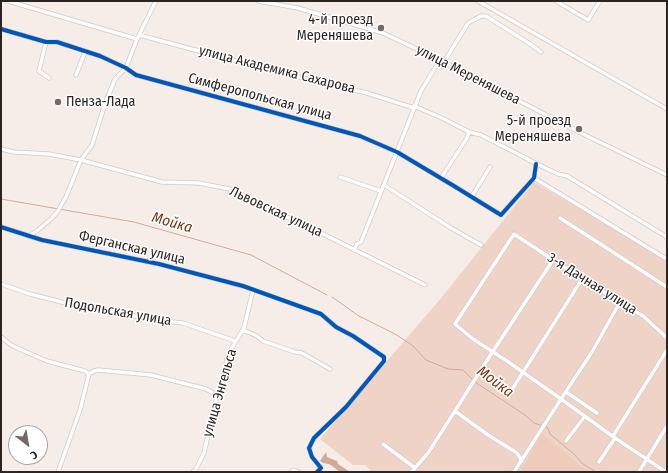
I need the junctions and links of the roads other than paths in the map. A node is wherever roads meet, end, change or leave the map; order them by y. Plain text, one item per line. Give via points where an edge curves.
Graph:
1 (8, 1) edge
2 (156, 1) edge
3 (258, 1) edge
4 (478, 1) edge
5 (556, 1) edge
6 (600, 1) edge
7 (1, 30) edge
8 (139, 35) junction
9 (137, 39) junction
10 (46, 42) junction
11 (85, 52) junction
12 (541, 52) dead end
13 (442, 61) junction
14 (126, 68) junction
15 (76, 75) dead end
16 (49, 78) dead end
17 (414, 107) junction
18 (667, 109) edge
19 (470, 132) junction
20 (1, 150) edge
21 (397, 152) junction
22 (81, 160) junction
23 (537, 165) junction
24 (490, 167) dead end
25 (667, 175) edge
26 (340, 177) dead end
27 (441, 178) junction
28 (534, 178) junction
29 (384, 185) junction
30 (381, 191) junction
31 (472, 196) junction
32 (560, 218) dead end
33 (1, 227) edge
34 (30, 236) junction
35 (667, 237) edge
36 (481, 245) dead end
37 (354, 250) junction
38 (667, 257) edge
39 (553, 260) junction
40 (582, 279) junction
41 (1, 284) edge
42 (425, 284) dead end
43 (667, 287) edge
44 (253, 290) junction
45 (620, 302) junction
46 (243, 330) junction
47 (1, 337) edge
48 (667, 338) edge
49 (235, 341) junction
50 (667, 350) edge
51 (493, 352) junction
52 (330, 369) dead end
53 (523, 372) junction
54 (89, 374) junction
55 (513, 388) dead end
56 (566, 392) junction
57 (217, 394) junction
58 (561, 399) junction
59 (455, 411) junction
60 (597, 413) dead end
61 (585, 416) junction
62 (667, 426) edge
63 (614, 437) junction
64 (566, 441) dead end
65 (383, 444) dead end
66 (647, 459) junction
67 (522, 461) junction
68 (600, 462) dead end
69 (415, 468) junction
70 (58, 472) edge
71 (193, 472) edge
72 (291, 472) edge
73 (298, 472) edge
74 (317, 472) edge
75 (412, 472) edge
76 (514, 472) edge
77 (639, 472) edge
78 (666, 472) edge

1 - 9 street
2 - 8 street
3 - 13 street, улица Мереняшева via 298,8 383,33
4 - 18 street
5 - 6 street via 588,20
7 - 10 street, Симферопольская улица
8 - 9 street
8 - 17 street, улица Академика Сахарова
9 - 14 street
10 - 11 street, Симферопольская улица via 57,42
10 - 16 street via 39,71
11 - 14 street, Симферопольская улица
11 - 15 street
12 - 13 street via 486,16 481,16 468,24
13 - 17 street via 421,91
13 - 25 street, улица Мереняшева
14 - 21 street, Симферопольская улица via 136,75 360,136
14 - 22 street via 115,79 92,144
17 - 19 street, улица Академика Сахарова
17 - 21 street
19 - 23 street, улица Академика Сахарова via 481,135
19 - 27 street
20 - 22 street, Львовская улица
21 - 27 street, Симферопольская улица
21 - 29 street
22 - 34 street via 58,211
22 - 37 street, Львовская улица via 162,182 199,183 234,190
23 - 28 street
23 - 35 street, улица Академика Сахарова via 567,176
24 - 31 street
26 - 30 street
27 - 31 street, Симферопольская улица
28 - 31 street, Симферопольская улица via 501,215
28 - 38 street
29 - 30 street
29 - 36 street
30 - 37 street via 361,242
32 - 43 street
33 - 34 street, Ферганская улица
34 - 44 street, Ферганская улица via 159,264
37 - 42 street, Львовская улица
39 - 40 street, 3-я Дачная улица
39 - 51 street
39 - 51 street, 3-я Дачная улица via 514,234 455,324
40 - 45 street, 3-я Дачная улица
40 - 53 street
41 - 49 street, Подольская улица via 82,307 183,323
44 - 46 street, улица Энгельса
44 - 74 street, Ферганская улица via 321,314 384,359 346,407 314,438 309,448 312,457 321,468
45 - 48 street, 3-я Дачная улица via 646,318
45 - 56 street
46 - 49 street, улица Энгельса
46 - 52 street via 264,341 302,353
47 - 54 street via 11,345 47,361 78,368
49 - 57 street, улица Энгельса via 228,354
50 - 63 street
51 - 53 street
51 - 59 street
53 - 55 street
53 - 58 street
54 - 57 street via 98,370 151,375
54 - 70 street via 80,410
56 - 58 street
56 - 60 street
57 - 71 street, улица Энгельса via 204,453
58 - 61 street
58 - 67 street
59 - 67 street via 517,453
59 - 69 street
61 - 63 street
61 - 64 street
62 - 66 street
63 - 66 street
63 - 68 street
65 - 69 street
66 - 77 street
66 - 78 street
67 - 76 street
69 - 75 street
72 - 73 street

